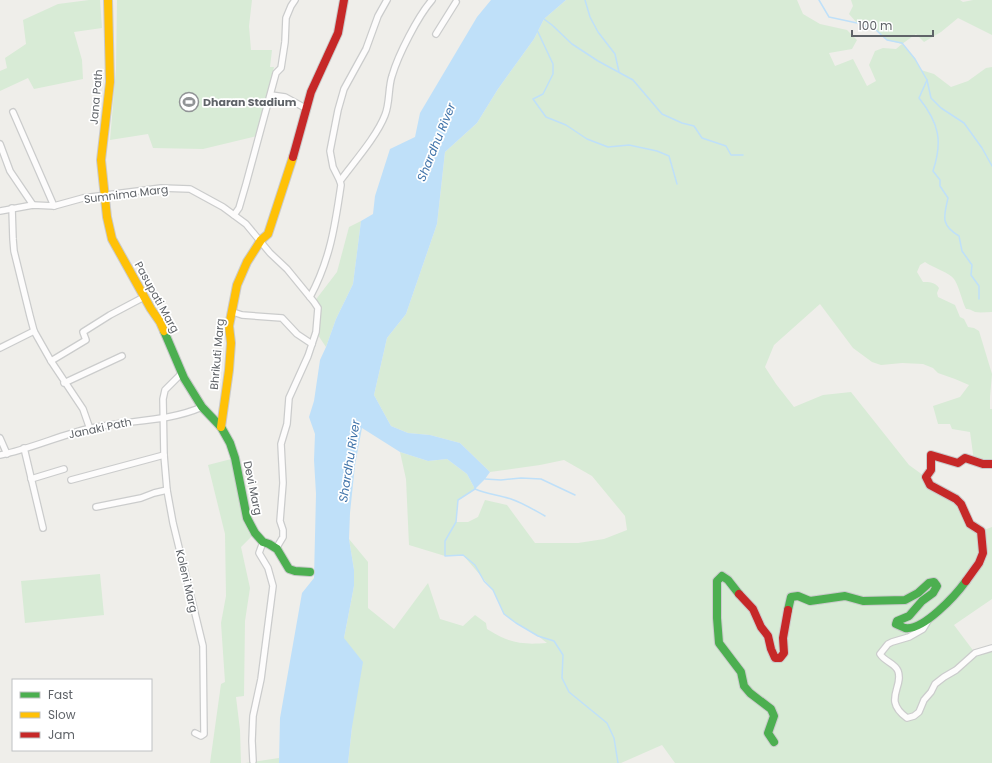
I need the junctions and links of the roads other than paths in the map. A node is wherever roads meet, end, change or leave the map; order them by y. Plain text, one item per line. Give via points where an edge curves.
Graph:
1 (108, 0) edge
2 (296, 0) edge
3 (344, 0) edge
4 (388, 0) edge
5 (432, 0) edge
6 (455, 1) edge
7 (436, 34) dead end
8 (271, 95) junction
9 (306, 109) junction
10 (13, 112) dead end
11 (0, 144) edge
12 (340, 181) junction
13 (105, 195) junction
14 (33, 205) junction
15 (54, 206) junction
16 (12, 208) junction
17 (0, 211) edge
18 (234, 215) junction
19 (261, 240) junction
20 (144, 297) junction
21 (310, 297) junction
22 (233, 312) junction
23 (34, 330) junction
24 (312, 344) junction
25 (0, 348) edge
26 (122, 356) dead end
27 (51, 362) junction
28 (182, 373) junction
29 (64, 383) junction
30 (202, 407) junction
31 (164, 418) junction
32 (221, 427) junction
33 (90, 429) junction
34 (0, 438) edge
35 (24, 448) junction
36 (6, 454) junction
37 (0, 455) edge
38 (164, 455) junction
39 (992, 464) edge
40 (64, 469) dead end
41 (31, 479) junction
42 (71, 480) dead end
43 (167, 490) junction
44 (96, 507) dead end
45 (43, 528) dead end
46 (263, 542) junction
47 (276, 547) junction
48 (310, 572) dead end
49 (929, 619) junction
50 (992, 648) edge
51 (195, 733) dead end
52 (774, 742) dead end
53 (253, 761) dead end

1 - 13 street, Jana Path via 110,82 101,160
2 - 8 street via 286,18 281,68 276,72
3 - 9 street, Bhrikuti Marg via 338,33 317,77
4 - 12 street via 344,89 338,110 330,151 333,167
5 - 12 street via 397,60 386,114 379,128
6 - 7 street
8 - 9 street via 284,97
8 - 18 street via 239,208
9 - 19 street, Bhrikuti Marg via 273,220 268,234
10 - 15 street
11 - 14 street via 10,170
12 - 21 street via 333,237 319,282
13 - 15 street, Sumnima Marg
13 - 18 street, Sumnima Marg via 161,188 190,189
13 - 20 street, Pasupati Marg via 112,239
14 - 15 street, Sumnima Marg
14 - 16 street, Sumnima Marg
16 - 17 street, Sumnima Marg
16 - 23 street via 14,251
18 - 19 street, Sumnima Marg
19 - 21 street, Sumnima Marg
19 - 22 street, Bhrikuti Marg via 241,274
20 - 27 street via 83,332 86,340
20 - 28 street, Pasupati Marg via 168,337
21 - 24 street, Sumnima Marg via 318,308
22 - 24 street via 282,318 297,334
22 - 32 street, Bhrikuti Marg via 229,326 229,370
23 - 25 street
23 - 27 street
24 - 47 street, Sumnima Marg via 289,398 287,424 281,444 283,483 280,521 283,537
26 - 29 street
27 - 29 street
28 - 30 street, Pasupati Marg
28 - 31 street, Koleni Marg via 165,390
29 - 33 street via 83,409
30 - 31 street, Janaki Path
30 - 32 street
31 - 33 street, Janaki Path via 123,422
31 - 38 street, Koleni Marg
32 - 46 street, Devi Marg via 230,442 235,458 247,518
33 - 35 street, Janaki Path
34 - 36 street
35 - 36 street, Janaki Path
35 - 41 street
36 - 37 street, Janaki Path
38 - 42 street
38 - 43 street, Koleni Marg
39 - 49 street via 965,458 958,463 931,455 930,470 926,477 930,485 961,504 970,524 981,532 984,552 970,577 943,608
40 - 41 street
41 - 45 street
43 - 44 street
43 - 51 street, Koleni Marg via 202,646 204,734 201,736
46 - 47 street
46 - 53 street via 259,553 268,568 273,586 261,679 253,716
47 - 48 street via 289,569
49 - 50 street via 923,629 888,644 880,654 899,672 894,696 901,714 907,718 920,712 924,700 932,692 935,684 976,653
49 - 52 street via 905,630 896,624 897,621 909,616 933,593 937,586 934,582 905,600 863,600 845,596 810,601 798,596 791,598 783,638 784,653 780,658 775,658 768,636 752,609 728,580 722,576 716,580 719,643 741,672 744,686 771,710 774,716 768,733

